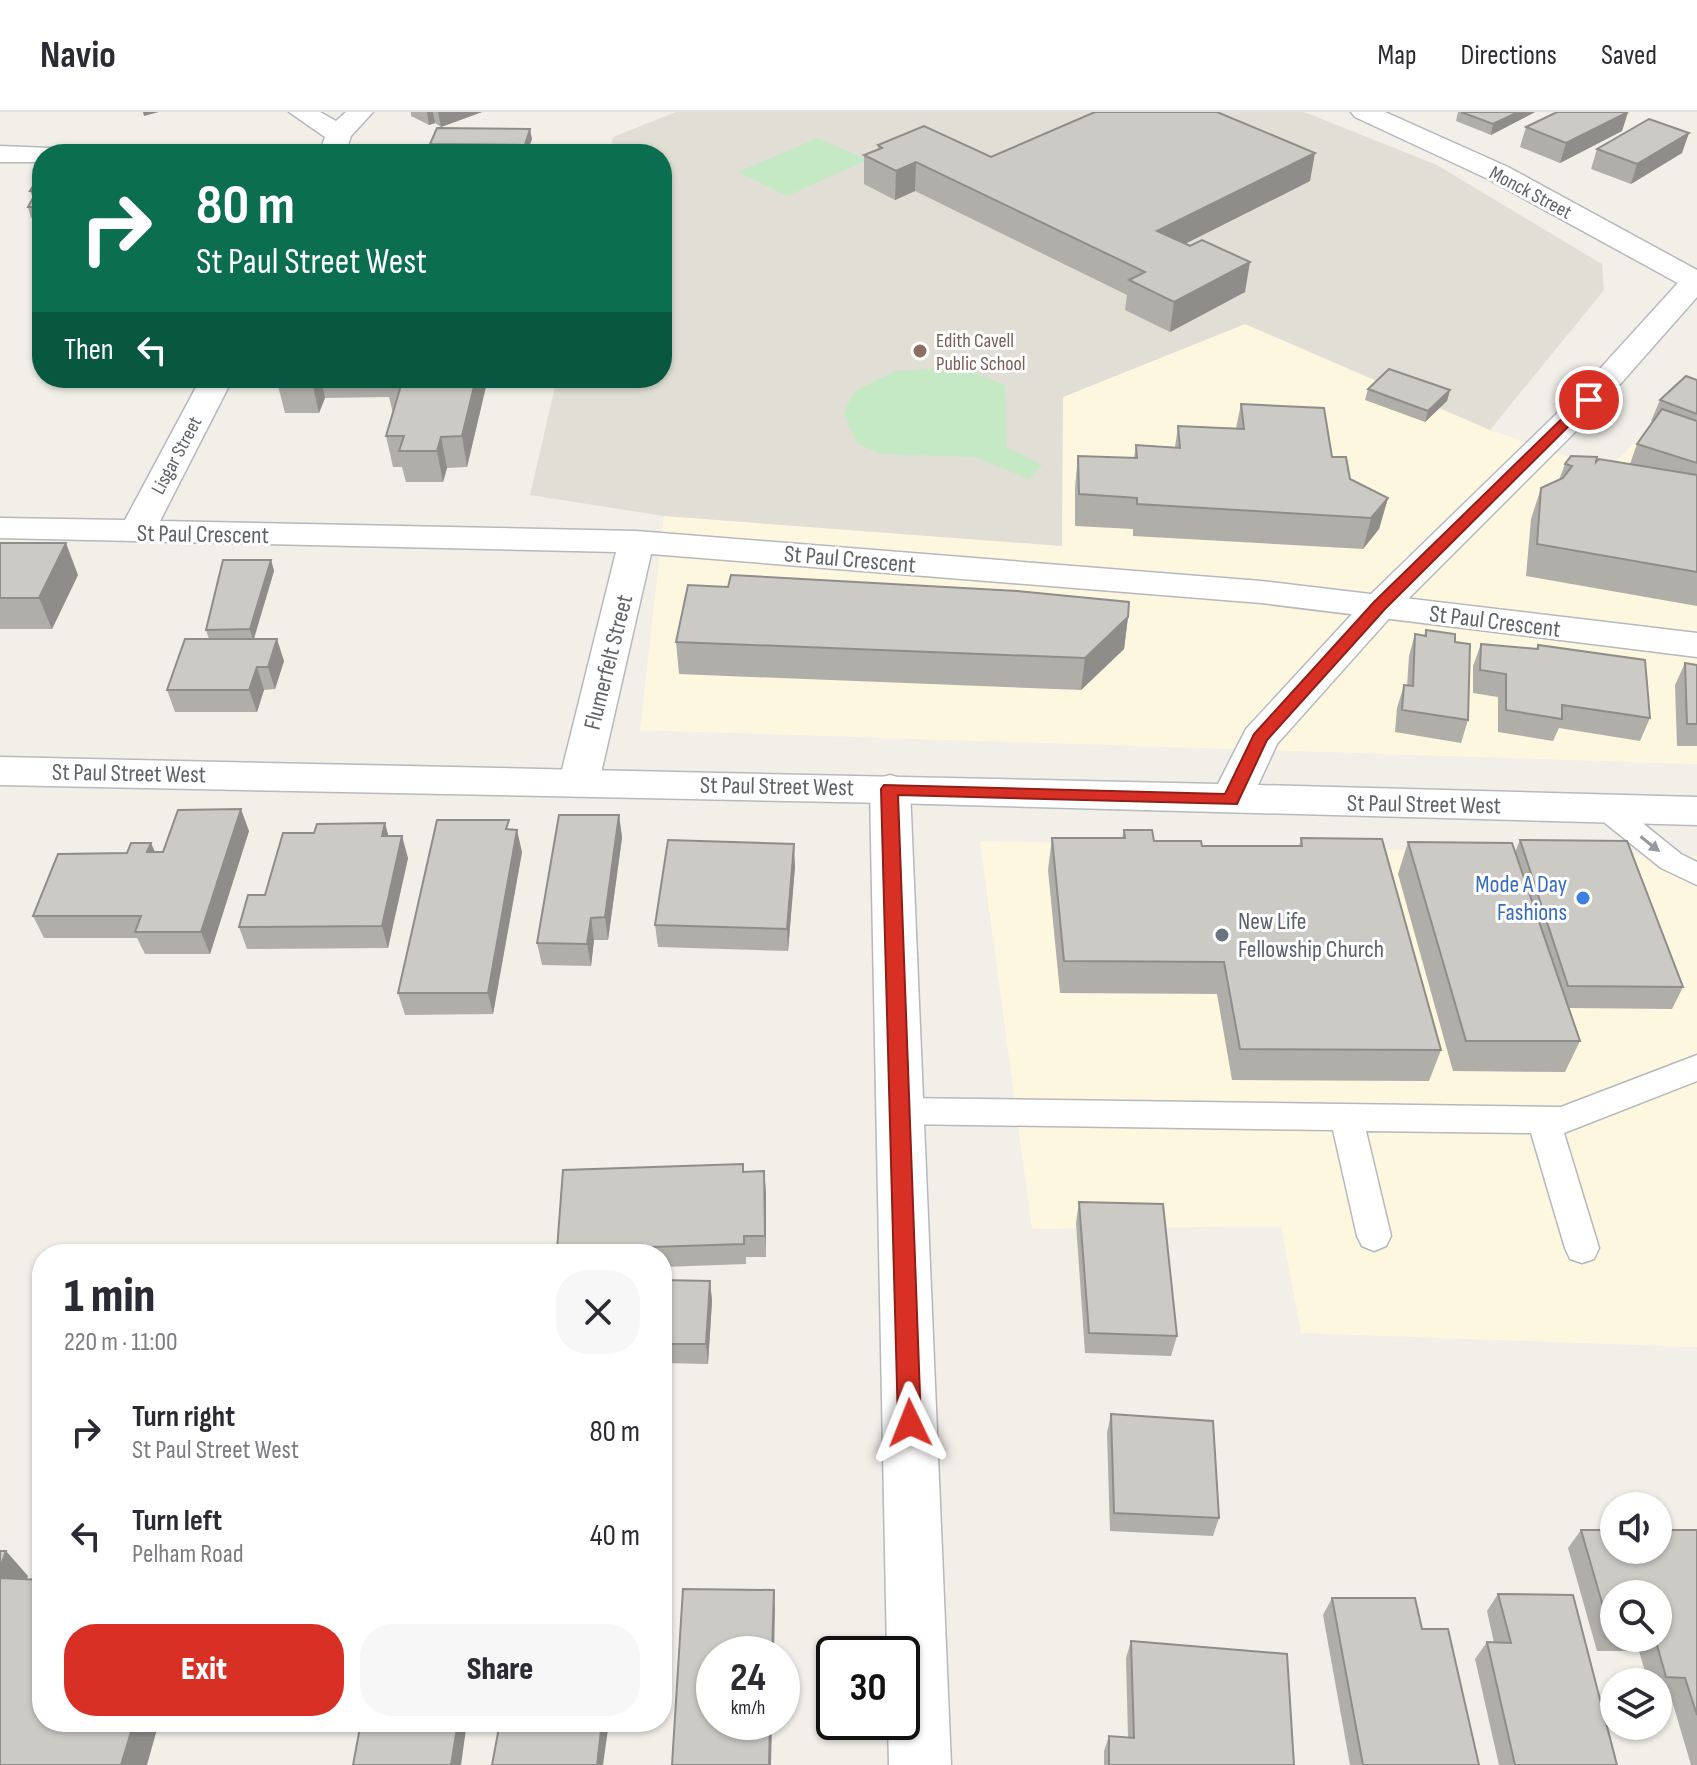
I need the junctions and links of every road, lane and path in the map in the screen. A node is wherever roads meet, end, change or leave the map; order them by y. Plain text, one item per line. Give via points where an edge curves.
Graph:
1 (302, 112) edge
2 (360, 112) edge
3 (1364, 112) edge
4 (336, 144) edge
5 (0, 154) edge
6 (32, 154) edge
7 (1696, 280) edge
8 (212, 388) edge
9 (0, 528) edge
10 (136, 533) junction
11 (636, 542) junction
12 (1380, 606) junction
13 (1697, 645) edge
14 (0, 771) edge
15 (579, 782) junction
16 (890, 789) junction
17 (1231, 800) junction
18 (1605, 808) junction
19 (1697, 811) edge
20 (1697, 875) edge
21 (1697, 1068) edge
22 (900, 1111) junction
23 (1347, 1119) junction
24 (1544, 1120) junction
25 (1374, 1236) dead end
26 (1582, 1248) dead end
27 (920, 1765) edge

1 - 4 street
2 - 4 street
3 - 7 street, Monck Street via 1498,173
5 - 6 street
7 - 12 street via 1589,400
8 - 10 street, Lisgar Street
9 - 10 street, St Paul Crescent
10 - 11 street, St Paul Crescent
11 - 12 street, St Paul Crescent
11 - 15 street, Flumerfelt Street
12 - 13 street, St Paul Crescent
12 - 17 street via 1260,738
14 - 15 street, St Paul Street West
15 - 16 street, St Paul Street West
16 - 17 street, St Paul Street West
16 - 22 street
17 - 18 street, St Paul Street West
18 - 19 street, St Paul Street West
18 -> 20 lane
21 - 24 lane via 1562,1120
22 - 23 lane
22 - 27 street
23 - 24 lane
23 - 25 lane
24 - 26 lane

